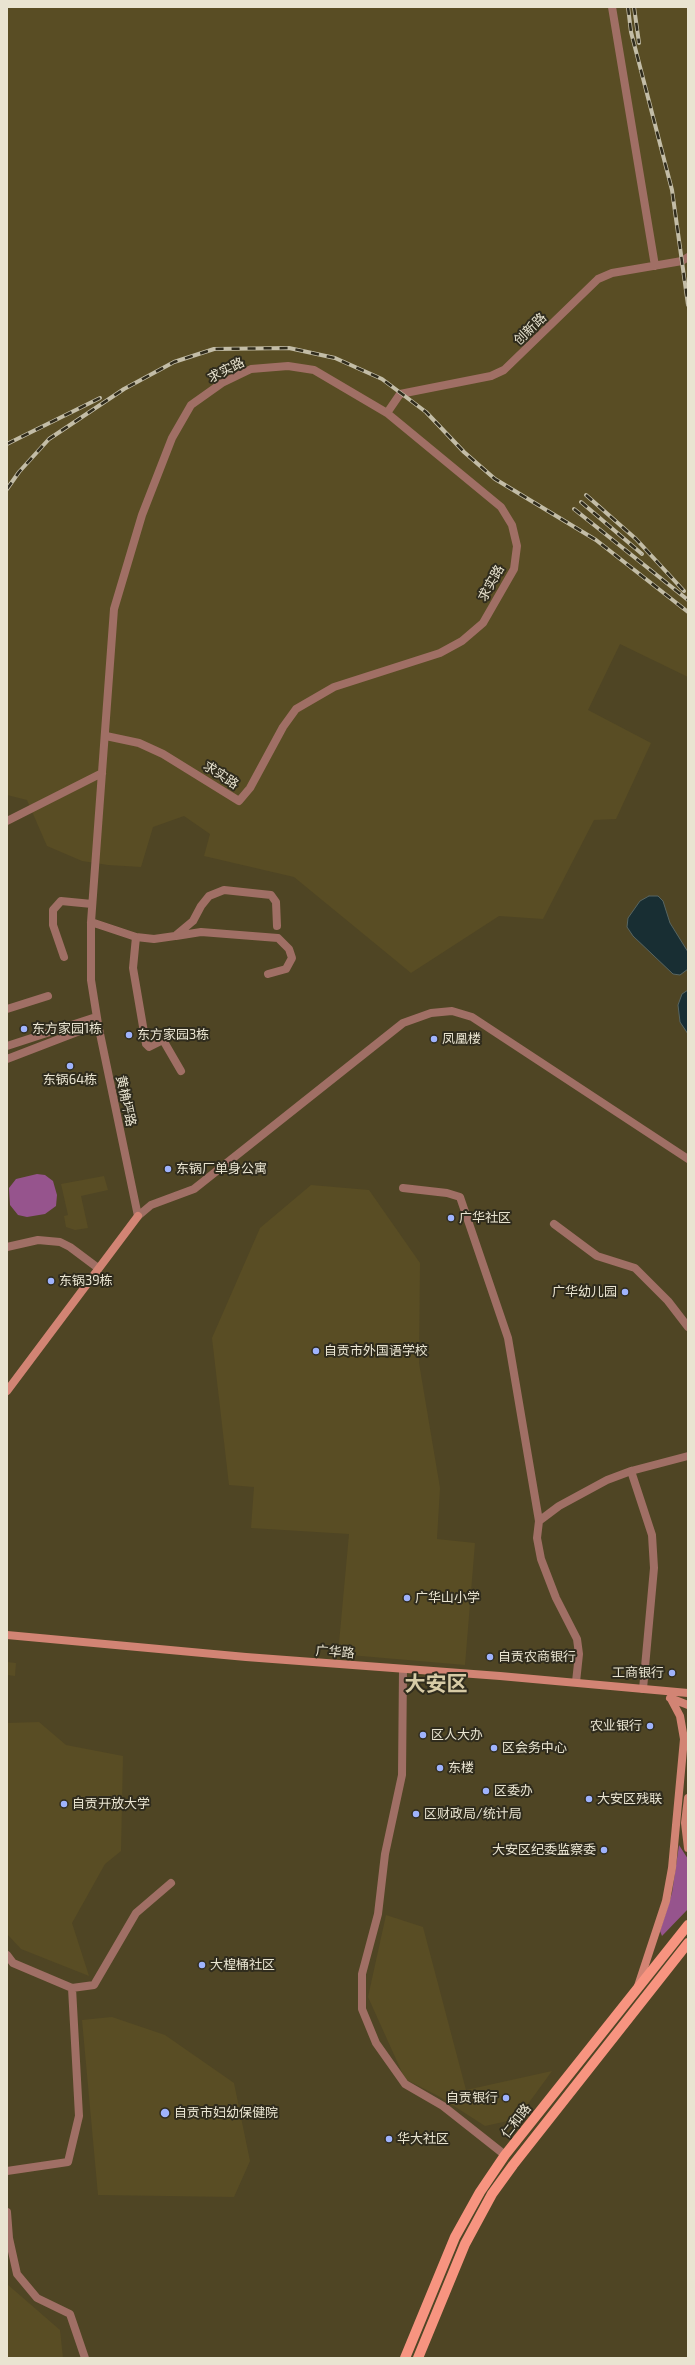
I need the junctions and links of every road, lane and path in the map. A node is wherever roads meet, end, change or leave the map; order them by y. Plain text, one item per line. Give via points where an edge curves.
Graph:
1 (612, 7) edge
2 (688, 257) edge
3 (655, 266) junction
4 (387, 413) junction
5 (106, 736) junction
6 (102, 774) junction
7 (7, 821) edge
8 (92, 904) junction
9 (91, 922) junction
10 (277, 926) dead end
11 (175, 936) junction
12 (136, 937) junction
13 (64, 957) dead end
14 (268, 974) dead end
15 (48, 996) dead end
16 (7, 1009) edge
17 (97, 1021) junction
18 (7, 1046) edge
19 (7, 1059) edge
20 (181, 1071) dead end
21 (688, 1159) edge
22 (403, 1188) dead end
23 (138, 1216) junction
24 (554, 1224) dead end
25 (7, 1247) edge
26 (98, 1268) junction
27 (688, 1327) edge
28 (7, 1391) edge
29 (688, 1456) edge
30 (631, 1471) junction
31 (539, 1521) junction
32 (7, 1635) edge
33 (403, 1669) junction
34 (576, 1682) junction
35 (643, 1689) junction
36 (661, 1692) junction
37 (687, 1692) edge
38 (671, 1699) junction
39 (688, 1706) edge
40 (688, 1798) edge
41 (688, 1848) edge
42 (171, 1882) dead end
43 (688, 1925) edge
44 (688, 1943) edge
45 (7, 1955) edge
46 (638, 1986) junction
47 (72, 1988) junction
48 (505, 2155) junction
49 (7, 2171) edge
50 (7, 2212) edge
51 (85, 2358) edge
52 (405, 2358) edge
53 (418, 2358) edge

1 - 3 street
2 - 3 street, 创新路 via 682,261
3 - 4 street, 创新路 via 612,273 598,279 504,370 491,376 400,394
4 - 5 street, 求实路 via 314,370 288,366 251,369 222,383 191,405 172,438 142,515 114,609
4 - 5 street, 求实路 via 502,507 512,525 518,546 514,569 482,623 462,640 440,653 334,687 296,709 283,727 250,788 239,800 163,754 138,743
5 - 6 street, 黄桷坪路
6 - 7 street
6 - 8 street, 黄桷坪路
8 - 9 street, 黄桷坪路
8 - 13 street via 61,901 53,910 53,925
9 - 12 street
9 - 17 street, 黄桷坪路 via 91,980
10 - 11 street via 276,902 271,895 224,890 209,896 200,906 193,921
11 - 12 street via 154,939
11 - 14 street via 201,932 278,938 289,949 292,958 286,969
12 - 20 street via 133,968 146,1044 149,1046 163,1040
15 - 16 street
17 - 18 street
17 - 19 street
17 - 23 street, 黄桷坪路
21 - 23 street via 472,1017 452,1011 431,1013 403,1023 194,1189 151,1205
22 - 31 street via 460,1197 508,1338
23 - 26 main road
24 - 27 street via 597,1256 635,1268 668,1301
25 - 26 street via 38,1240 60,1242
26 - 28 main road
29 - 30 street
30 - 31 street via 607,1480 558,1506
30 - 35 street via 652,1535 654,1568
31 - 34 street via 537,1538 541,1559 556,1598 577,1639 579,1654
32 - 33 main road, 广华路
33 - 34 main road, 广华路
33 - 48 street via 402,1775 385,1854 378,1914 362,1974 362,2009 376,2043 405,2084 443,2106
34 - 35 main road, 广华路
35 - 36 main road, 广华路
36 - 37 main road, 广华路
36 - 38 main road
38 - 39 main road
38 - 46 main road via 680,1716 684,1739 672,1868 666,1901
40 - 41 main road
42 - 47 street via 136,1913 94,1985
43 - 46 main road, 仁和路
44 - 53 main road, 仁和路 via 492,2194 465,2244
45 - 47 street via 13,1963
46 - 48 main road, 仁和路
47 - 49 street via 79,2116 68,2162
48 - 52 main road, 仁和路 via 480,2192 455,2237
50 - 51 street via 9,2238 17,2274 37,2298 70,2314

